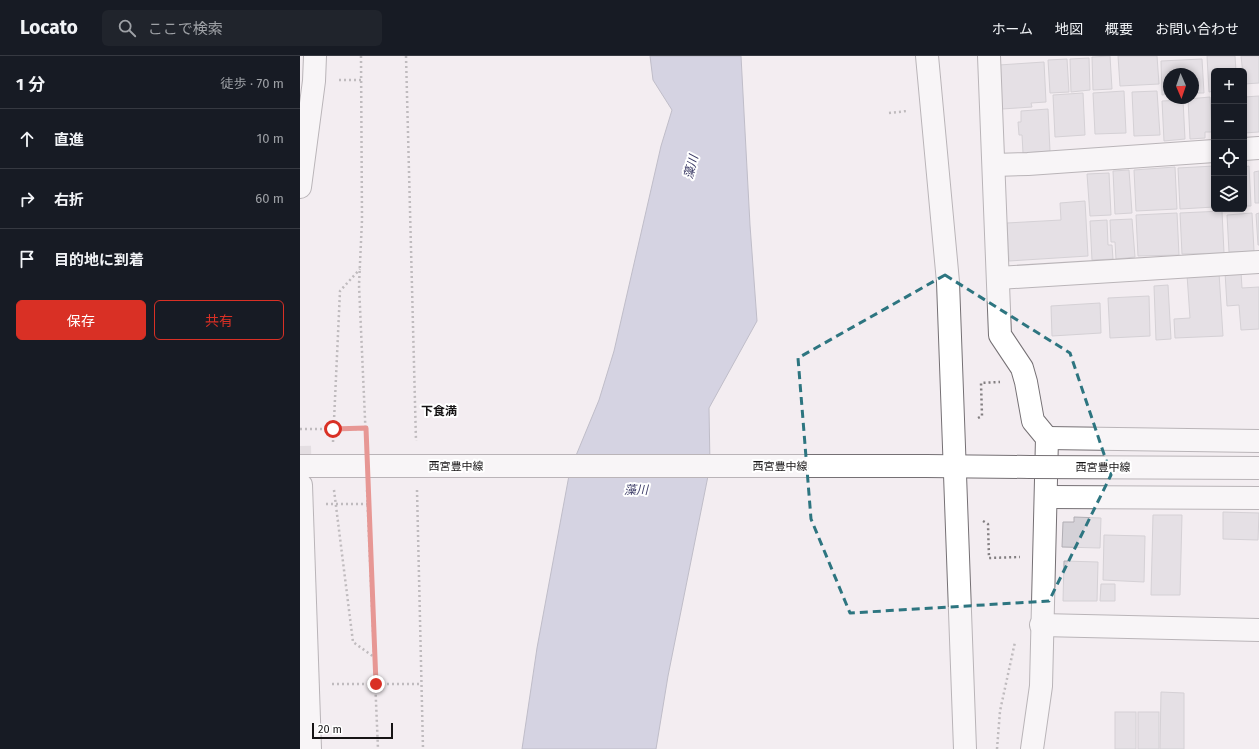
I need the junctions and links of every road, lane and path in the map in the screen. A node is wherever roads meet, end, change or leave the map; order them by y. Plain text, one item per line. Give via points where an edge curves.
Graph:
1 (315, 56) edge
2 (361, 56) edge
3 (406, 56) edge
4 (927, 56) edge
5 (989, 56) edge
6 (307, 80) edge
7 (909, 111) dead end
8 (889, 113) dead end
9 (1259, 148) edge
10 (1247, 149) edge
11 (1211, 151) edge
12 (994, 164) junction
13 (300, 187) edge
14 (1259, 262) edge
15 (360, 269) junction
16 (998, 278) junction
17 (1026, 382) junction
18 (982, 409) dead end
19 (366, 428) junction
20 (333, 429) junction
21 (300, 430) edge
22 (1047, 438) junction
23 (1259, 441) edge
24 (333, 444) dead end
25 (366, 444) dead end
26 (416, 448) dead end
27 (956, 466) junction
28 (1259, 468) edge
29 (417, 482) dead end
30 (300, 486) edge
31 (334, 486) dead end
32 (367, 488) dead end
33 (1047, 497) junction
34 (1259, 498) edge
35 (336, 504) junction
36 (368, 504) junction
37 (988, 527) dead end
38 (1023, 557) dead end
39 (1041, 625) junction
40 (1259, 630) edge
41 (374, 657) junction
42 (305, 671) edge
43 (376, 684) junction
44 (422, 684) junction
45 (310, 749) edge
46 (378, 749) edge
47 (423, 749) edge
48 (965, 749) edge
49 (1032, 749) edge

1 - 6 street
2 - 15 path
3 - 26 path
4 - 27 street via 948,282
5 - 12 street
6 - 13 street
7 - 8 path
9 - 10 street
11 - 12 street via 1028,164
12 - 16 street
14 - 16 street
15 - 19 path
15 - 20 path via 340,291
16 - 17 street via 1000,335 1022,368
17 - 18 path via 981,383
17 - 22 street via 1033,421
19 - 20 path
19 - 25 path
20 - 21 path
20 - 24 path
22 - 23 street
22 - 33 street
27 - 28 street, 西宮豊中線, bridge
27 - 30 street, 西宮豊中線, bridge via 382,466
27 - 48 street
29 - 44 path
30 - 42 street
31 - 35 path
32 - 36 path
33 - 34 street
33 - 39 street
35 - 36 path
35 - 41 path via 353,642
36 - 41 path
37 - 38 path via 989,558
39 - 40 street
39 - 49 street via 1040,686
41 - 43 path
42 - 43 path
42 - 45 street
43 - 44 path
43 - 46 path
44 - 47 path

